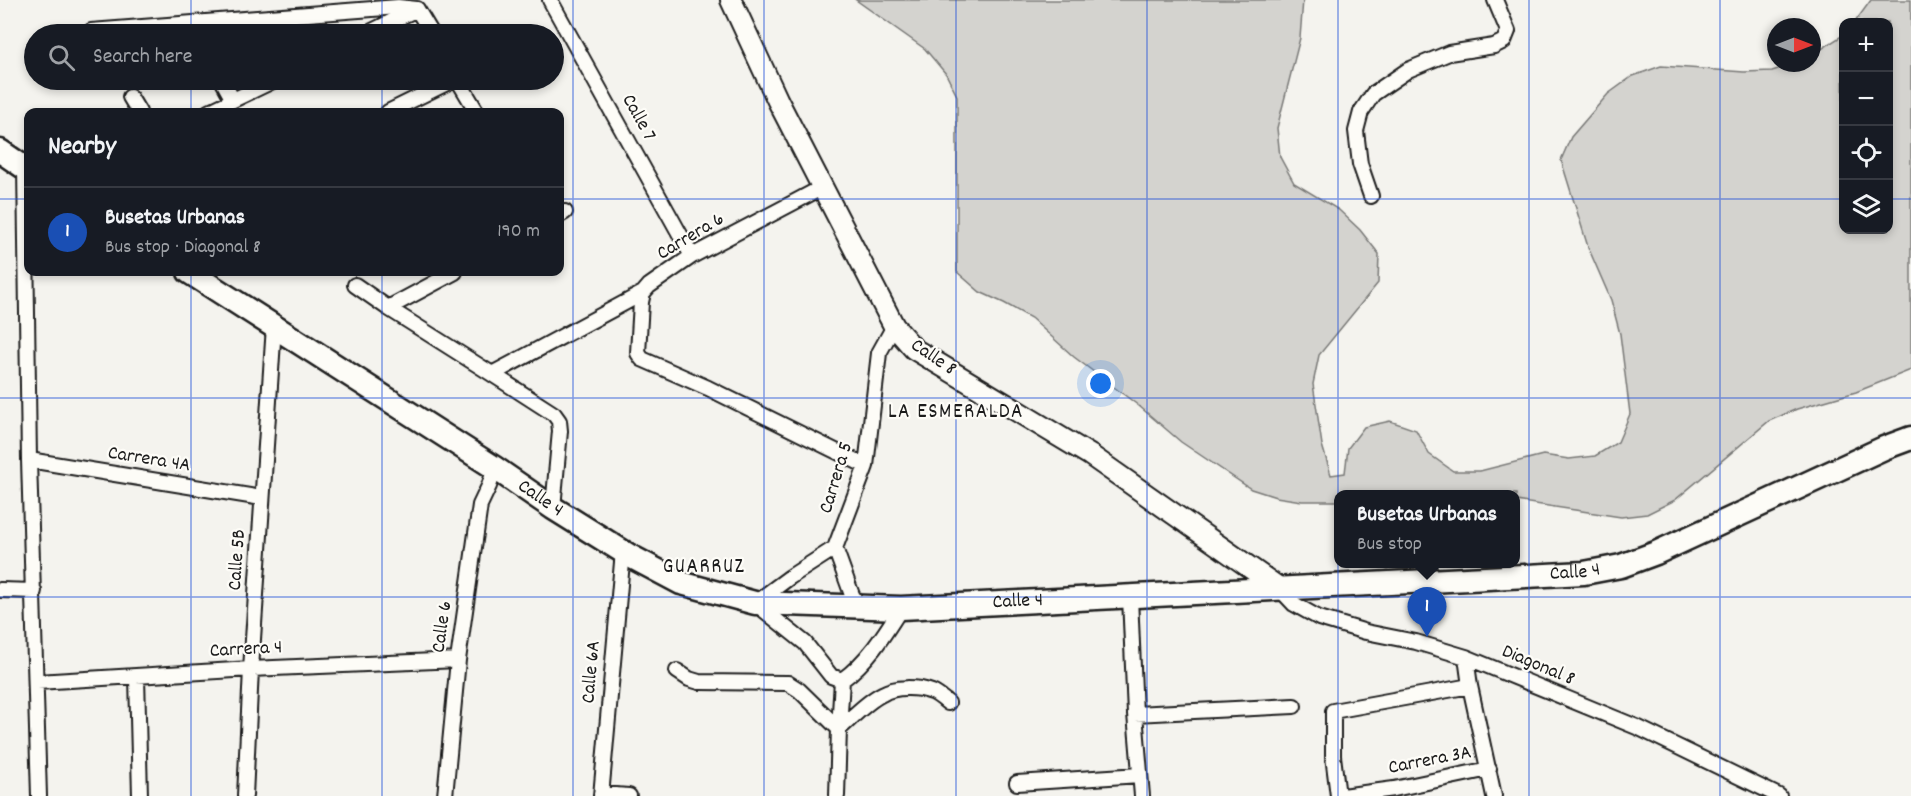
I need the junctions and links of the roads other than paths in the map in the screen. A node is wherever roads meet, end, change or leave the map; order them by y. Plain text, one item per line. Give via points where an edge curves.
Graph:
1 (550, 0) edge
2 (730, 0) edge
3 (1495, 0) edge
4 (417, 9) junction
5 (241, 24) edge
6 (386, 24) edge
7 (426, 24) edge
8 (563, 24) edge
9 (564, 25) edge
10 (228, 90) edge
11 (254, 90) edge
12 (433, 90) edge
13 (464, 90) edge
14 (130, 97) dead end
15 (233, 100) junction
16 (137, 108) edge
17 (216, 108) edge
18 (396, 108) edge
19 (475, 108) edge
20 (0, 151) edge
21 (24, 166) edge
22 (823, 187) junction
23 (1371, 196) dead end
24 (692, 256) junction
25 (28, 276) edge
26 (195, 276) edge
27 (448, 276) edge
28 (355, 285) dead end
29 (643, 293) junction
30 (388, 308) junction
31 (274, 326) junction
32 (894, 326) junction
33 (492, 374) junction
34 (1911, 438) edge
35 (29, 460) junction
36 (866, 466) junction
37 (495, 468) junction
38 (262, 498) junction
39 (553, 508) junction
40 (835, 548) junction
41 (623, 551) junction
42 (1279, 588) junction
43 (0, 590) edge
44 (34, 591) junction
45 (1130, 597) junction
46 (756, 603) junction
47 (859, 606) junction
48 (901, 608) junction
49 (1466, 657) junction
50 (458, 660) junction
51 (250, 669) junction
52 (677, 671) dead end
53 (137, 677) junction
54 (842, 680) junction
55 (37, 682) junction
56 (1470, 686) junction
57 (948, 703) dead end
58 (1294, 706) dead end
59 (1135, 714) junction
60 (838, 729) junction
61 (1489, 769) junction
62 (1140, 775) junction
63 (1017, 783) dead end
64 (601, 795) edge
65 (39, 796) edge
66 (140, 796) edge
67 (245, 796) edge
68 (445, 796) edge
69 (628, 796) edge
70 (837, 796) edge
71 (1142, 796) edge
72 (1340, 796) edge
73 (1494, 796) edge
74 (1779, 796) edge

1 - 8 street, Calle 7
2 - 22 main road, Calle 8
3 - 23 street via 1508,31 1503,41 1449,53 1408,70 1373,94 1361,112 1356,130 1360,164
4 - 5 street via 398,7
4 - 6 street
4 - 7 street
9 - 24 street, Calle 7
10 - 15 street
11 - 15 street
12 - 18 street
13 - 19 street
14 - 16 street
15 - 17 street
20 - 21 main road
22 - 24 street, Carrera 6
22 - 32 main road, Calle 8
24 - 29 street, Carrera 6
25 - 35 street
26 - 31 main road, Calle 4
27 - 30 street
28 - 30 street
29 - 33 street, Carrera 6
29 - 36 street via 638,345 642,359
30 - 33 street
31 - 37 main road, Calle 4
31 - 38 street, Calle 5B
32 - 36 street, Carrera 5 via 879,353
32 - 42 main road, Calle 8 via 914,349 1090,455
33 - 39 street via 559,421
34 - 42 main road, Calle 4 via 1621,566 1584,573
35 - 38 street, Carrera 4A
35 - 44 street
36 - 40 street, Carrera 5
37 - 39 main road, Calle 4
37 - 50 street, Calle 6 via 480,505
38 - 51 street, Calle 5B
39 - 41 main road, Calle 4
40 - 46 street
40 - 47 street
41 - 46 main road, Calle 4 via 681,583
41 - 64 street, Calle 6A
42 - 45 main road, Calle 4
42 - 49 street, Diagonal 8 via 1294,604 1319,618
43 - 44 street
44 - 55 street
45 - 48 main road, Calle 4
45 - 59 street
46 - 47 main road, Calle 4
46 - 54 street via 805,643 831,676
47 - 48 main road, Calle 4
48 - 54 street via 877,647
49 - 56 street
49 - 74 street, Diagonal 8 via 1639,728
50 - 51 street, Carrera 4
50 - 68 street, Calle 6
51 - 53 street, Carrera 4
51 - 67 street, Calle 5B
52 - 60 street via 699,682 788,683
53 - 55 street, Carrera 4
53 - 66 street
54 - 60 street
55 - 65 street
56 - 61 street
56 - 72 street via 1332,711
57 - 60 street via 933,692 889,690
58 - 59 street
59 - 62 street
60 - 70 street
61 - 72 street, Carrera 3A
61 - 73 street
62 - 63 street
62 - 71 street
64 - 69 street

